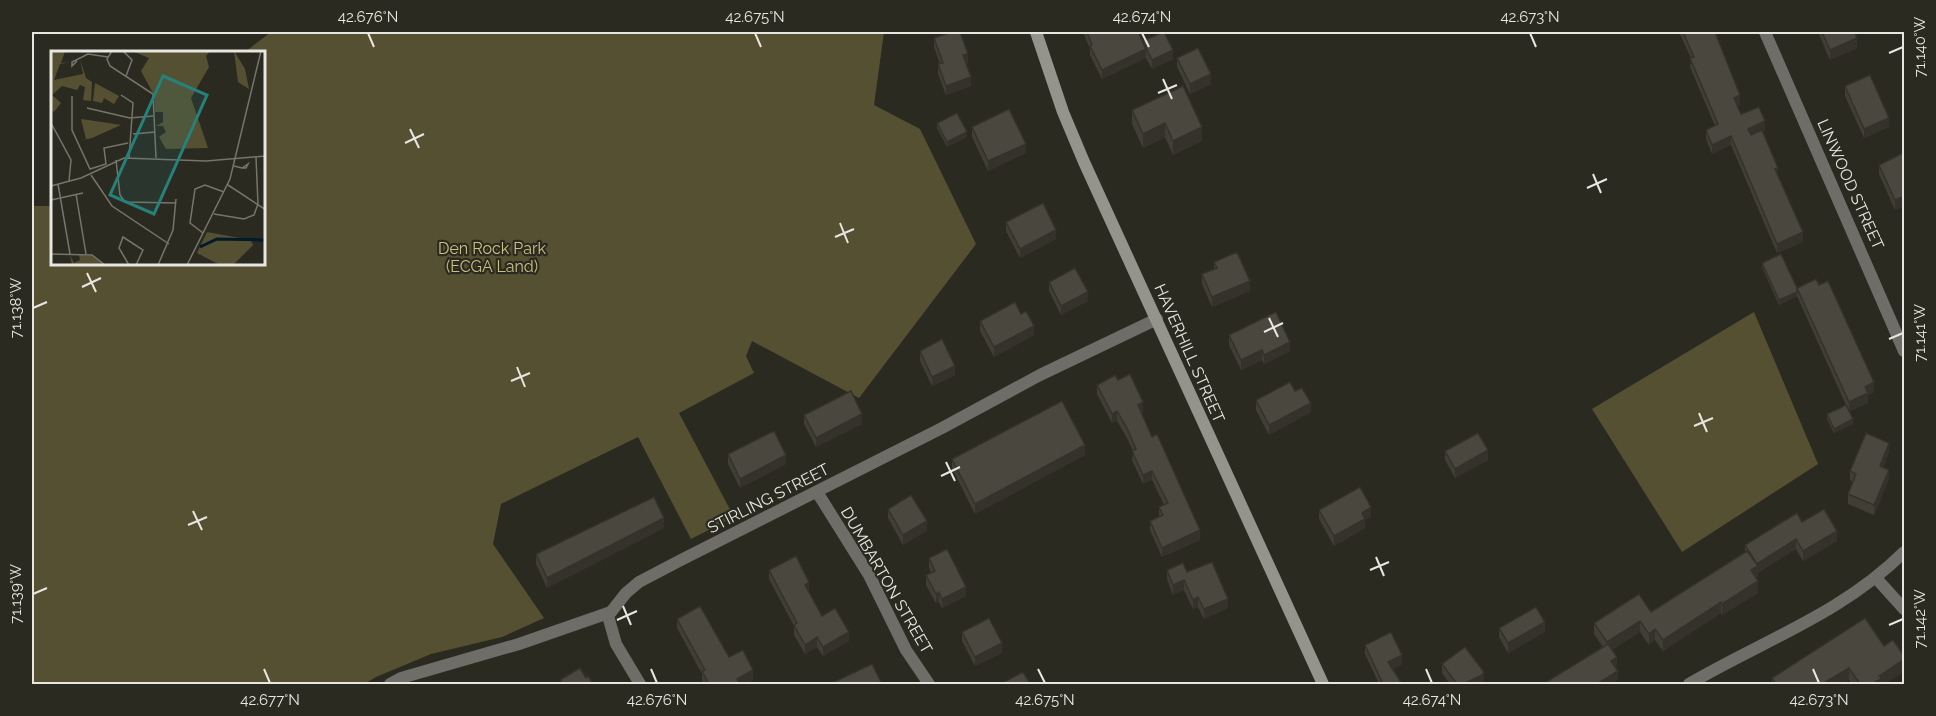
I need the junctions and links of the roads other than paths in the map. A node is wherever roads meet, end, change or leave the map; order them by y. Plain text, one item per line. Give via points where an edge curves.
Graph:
1 (1036, 32) edge
2 (1765, 32) edge
3 (1157, 319) junction
4 (1905, 351) edge
5 (817, 492) junction
6 (1905, 552) edge
7 (1876, 578) junction
8 (1905, 609) edge
9 (611, 612) junction
10 (390, 684) edge
11 (640, 684) edge
12 (929, 684) edge
13 (1321, 684) edge
14 (1689, 684) edge

1 - 3 main road, HAVERHILL STREET via 1075,142
2 - 4 street, LINWOOD STREET
3 - 5 street, STIRLING STREET via 1040,375
3 - 13 main road, HAVERHILL STREET
5 - 9 street, STIRLING STREET via 639,582
5 - 12 street, DUMBARTON STREET via 869,575 906,650
6 - 7 street
7 - 8 street
7 - 14 street via 1800,626
9 - 10 street
9 - 11 street via 616,644

